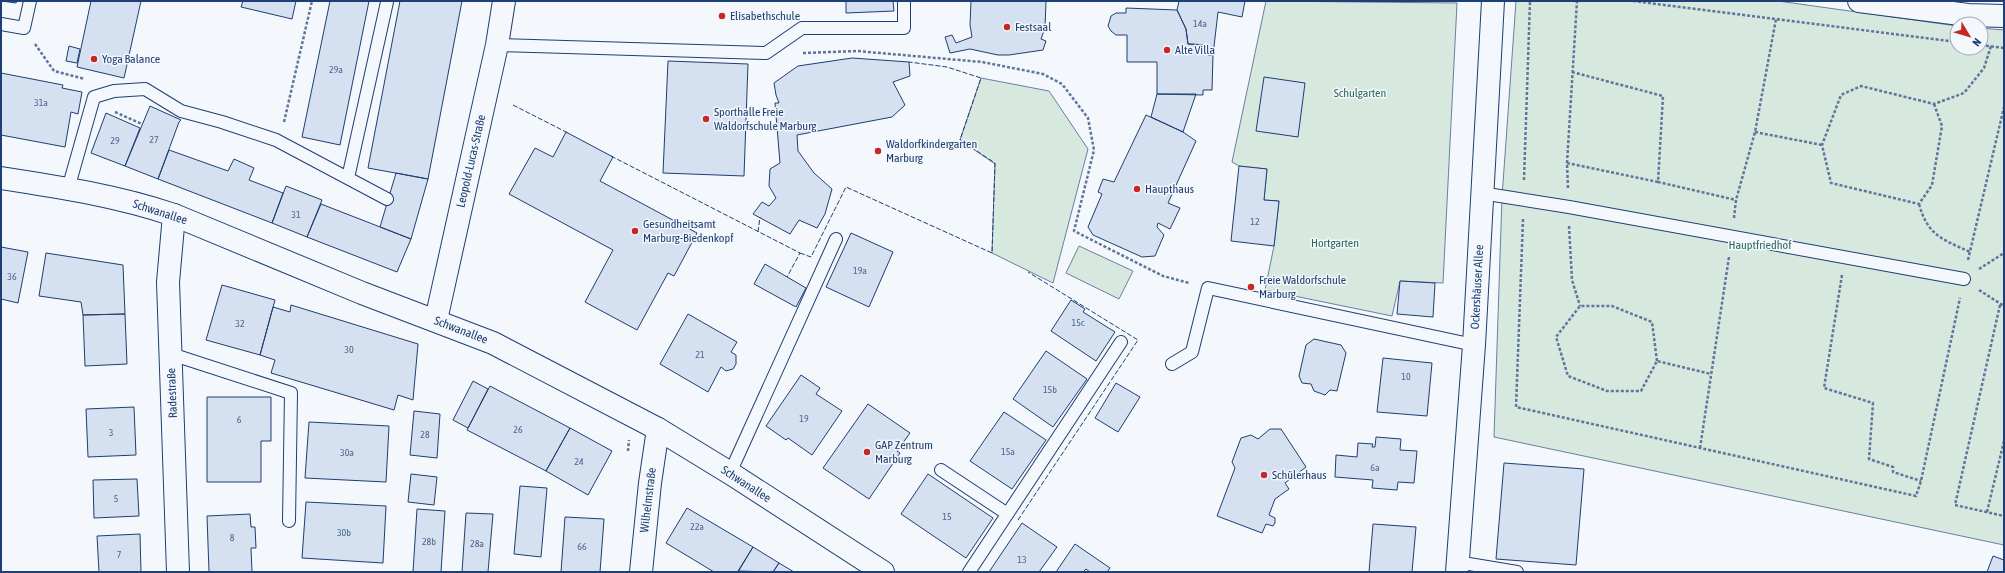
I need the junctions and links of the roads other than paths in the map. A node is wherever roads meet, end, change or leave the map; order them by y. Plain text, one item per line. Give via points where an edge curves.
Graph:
1 (30, 1) edge
2 (504, 1) edge
3 (904, 1) edge
4 (1493, 1) edge
5 (386, 2) dead end
6 (1872, 2) edge
7 (2004, 16) edge
8 (1, 24) edge
9 (497, 45) junction
10 (1, 178) edge
11 (348, 178) junction
12 (68, 189) junction
13 (1481, 193) junction
14 (388, 199) dead end
15 (174, 215) junction
16 (836, 239) dead end
17 (1964, 279) road end
18 (436, 320) junction
19 (1121, 342) dead end
20 (1474, 345) junction
21 (171, 354) junction
22 (1172, 364) dead end
23 (658, 429) junction
24 (941, 470) dead end
25 (730, 473) junction
26 (1006, 513) junction
27 (289, 520) dead end
28 (1457, 567) edge
29 (178, 572) edge
30 (641, 572) edge
31 (883, 572) edge
32 (969, 572) edge
33 (1517, 572) edge

1 - 8 lane via 24,28
2 - 9 street, Leopold-Lucas-Straße
3 - 9 lane via 904,28 802,28 766,54
4 - 13 street, Ockershäuser Allee
5 - 11 lane
6 - 7 street via 1968,15
9 - 18 street, Leopold-Lucas-Straße
10 - 12 street, Schwanallee
11 - 12 lane via 279,142 181,111 145,89 114,91 94,97
11 - 14 lane
12 - 15 street, Schwanallee via 109,196
13 - 17 lane
13 - 20 street, Ockershäuser Allee
15 - 18 street, Schwanallee via 362,293
15 - 21 street, Radestraße via 168,282
16 - 25 lane
18 - 23 street, Schwanallee via 493,343
19 - 26 lane
20 - 22 lane via 1208,288 1192,352
20 - 28 street, Ockershäuser Allee
21 - 27 lane via 291,393
21 - 29 street, Radestraße
23 - 25 street, Schwanallee
23 - 30 street, Wilhelmstraße
24 - 26 lane
25 - 31 street, Schwanallee
26 - 32 lane
28 - 33 lane

